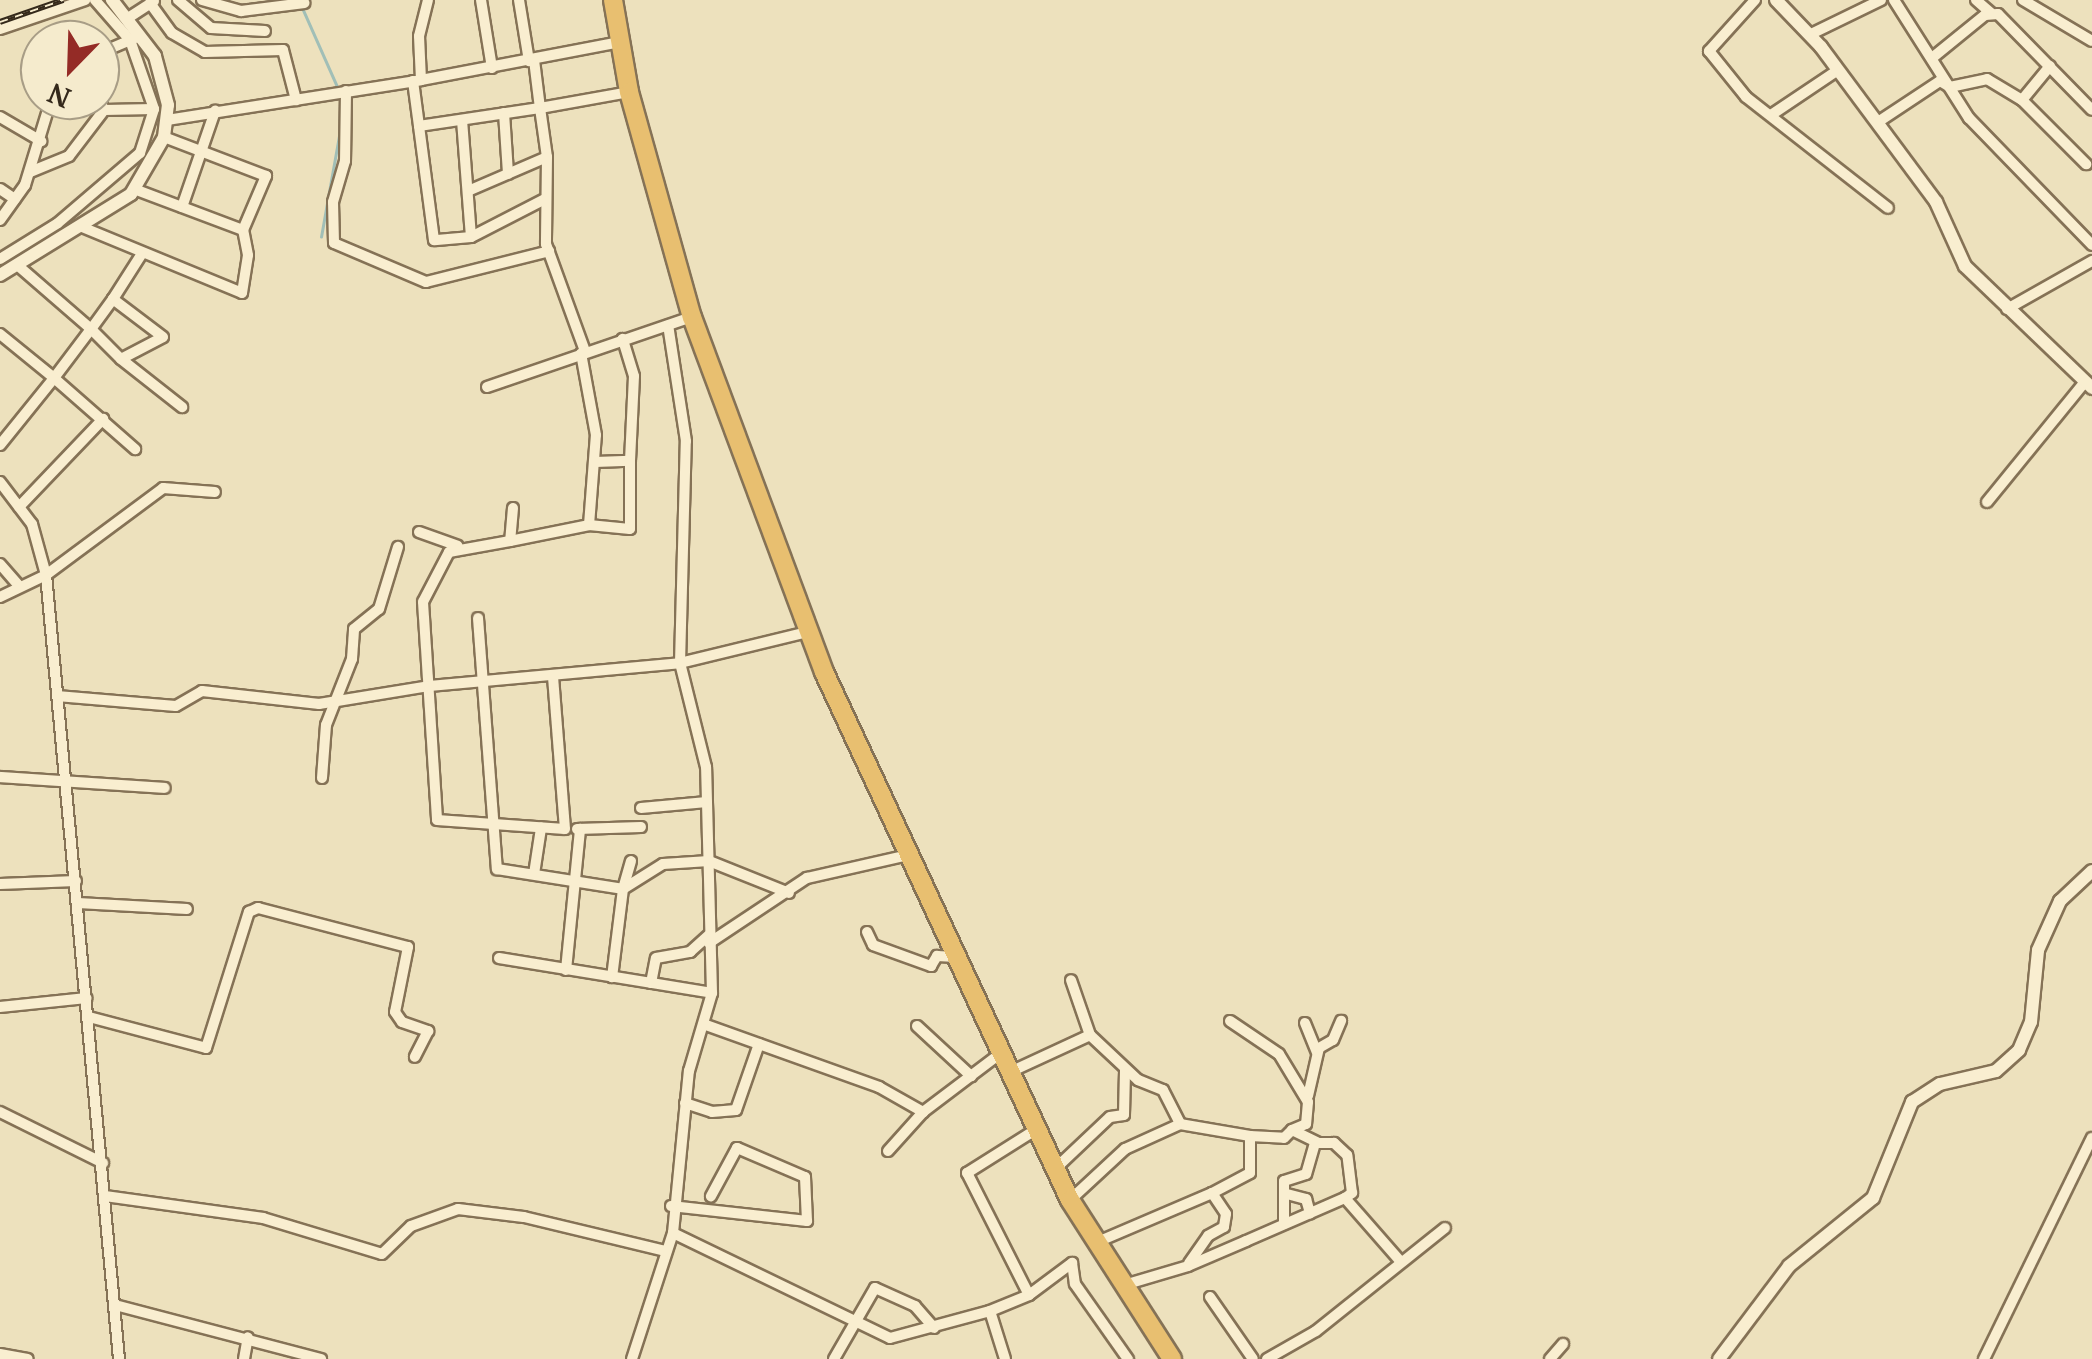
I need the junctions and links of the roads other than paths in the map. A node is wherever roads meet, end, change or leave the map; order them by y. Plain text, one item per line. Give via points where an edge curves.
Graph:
1 (84, 0) edge
2 (96, 0) edge
3 (112, 0) edge
4 (178, 0) edge
5 (202, 0) edge
6 (428, 0) edge
7 (481, 0) edge
8 (520, 0) edge
9 (613, 0) edge
10 (1755, 0) edge
11 (1776, 0) edge
12 (1881, 0) edge
13 (1894, 0) edge
14 (1976, 0) edge
15 (2023, 0) edge
16 (152, 2) edge
17 (226, 3) edge
18 (304, 3) dead end
19 (1991, 13) junction
20 (128, 18) junction
21 (0, 29) edge
22 (265, 31) dead end
23 (1810, 35) junction
24 (136, 38) junction
25 (2092, 40) edge
26 (622, 42) junction
27 (120, 45) edge
28 (1932, 58) junction
29 (531, 60) junction
30 (2050, 66) junction
31 (492, 68) junction
32 (1838, 70) junction
33 (417, 81) junction
34 (1950, 87) junction
35 (346, 92) junction
36 (629, 92) junction
37 (296, 100) junction
38 (2022, 100) junction
39 (120, 106) edge
40 (540, 108) junction
41 (154, 109) junction
42 (2092, 110) edge
43 (215, 111) junction
44 (504, 113) junction
45 (1771, 115) junction
46 (0, 117) edge
47 (47, 120) edge
48 (92, 120) edge
49 (167, 120) junction
50 (462, 120) junction
51 (1878, 122) junction
52 (419, 126) junction
53 (164, 137) junction
54 (41, 141) junction
55 (202, 151) junction
56 (547, 157) junction
57 (2086, 164) dead end
58 (30, 172) junction
59 (508, 174) junction
60 (0, 189) edge
61 (134, 189) junction
62 (468, 191) junction
63 (16, 199) junction
64 (545, 199) junction
65 (182, 207) junction
66 (1888, 208) dead end
67 (0, 220) edge
68 (76, 230) junction
69 (243, 230) junction
70 (471, 237) junction
71 (2092, 246) edge
72 (549, 251) junction
73 (140, 255) junction
74 (0, 259) edge
75 (2092, 261) edge
76 (17, 265) junction
77 (0, 275) edge
78 (113, 299) junction
79 (2006, 309) junction
80 (692, 317) junction
81 (668, 324) junction
82 (92, 329) junction
83 (0, 334) edge
84 (623, 339) junction
85 (583, 352) junction
86 (121, 360) junction
87 (54, 378) junction
88 (2088, 385) edge
89 (487, 387) dead end
90 (182, 407) dead end
91 (103, 419) junction
92 (0, 444) edge
93 (135, 449) dead end
94 (630, 461) junction
95 (595, 462) junction
96 (0, 482) edge
97 (215, 492) dead end
98 (1987, 502) dead end
99 (19, 507) junction
100 (514, 508) dead end
101 (589, 525) junction
102 (419, 532) dead end
103 (510, 541) junction
104 (458, 546) junction
105 (398, 547) dead end
106 (0, 564) edge
107 (46, 574) junction
108 (19, 586) junction
109 (0, 597) edge
110 (478, 618) dead end
111 (807, 632) junction
112 (680, 663) junction
113 (553, 676) junction
114 (487, 683) junction
115 (429, 686) junction
116 (56, 696) junction
117 (335, 701) junction
118 (0, 777) edge
119 (322, 778) dead end
120 (65, 783) junction
121 (164, 788) dead end
122 (707, 802) junction
123 (640, 808) dead end
124 (494, 828) junction
125 (541, 828) junction
126 (641, 828) dead end
127 (565, 829) junction
128 (580, 829) junction
129 (908, 854) junction
130 (708, 860) junction
131 (631, 861) dead end
132 (2092, 872) edge
133 (534, 874) junction
134 (76, 882) junction
135 (576, 882) junction
136 (0, 884) edge
137 (623, 889) junction
138 (789, 893) junction
139 (78, 902) junction
140 (186, 909) dead end
141 (867, 932) dead end
142 (709, 939) junction
143 (956, 957) junction
144 (499, 958) dead end
145 (566, 970) junction
146 (612, 977) junction
147 (1070, 980) dead end
148 (652, 984) junction
149 (712, 993) junction
150 (87, 998) junction
151 (0, 1007) edge
152 (90, 1017) junction
153 (1230, 1021) dead end
154 (1342, 1021) dead end
155 (1305, 1023) dead end
156 (706, 1025) junction
157 (917, 1026) dead end
158 (1090, 1035) junction
159 (759, 1044) junction
160 (1317, 1052) junction
161 (1001, 1053) junction
162 (415, 1057) dead end
163 (1125, 1070) junction
164 (1010, 1072) junction
165 (971, 1076) junction
166 (1308, 1102) junction
167 (685, 1103) junction
168 (0, 1112) edge
169 (923, 1112) junction
170 (1180, 1124) junction
171 (1037, 1129) junction
172 (1292, 1130) junction
173 (1250, 1136) junction
174 (2092, 1138) edge
175 (1317, 1142) junction
176 (888, 1150) dead end
177 (103, 1163) junction
178 (1056, 1168) junction
179 (1212, 1192) junction
180 (1287, 1194) junction
181 (105, 1196) junction
182 (711, 1196) dead end
183 (1345, 1198) junction
184 (1070, 1200) junction
185 (671, 1206) junction
186 (1310, 1213) junction
187 (1284, 1224) junction
188 (1444, 1228) dead end
189 (673, 1233) junction
190 (1095, 1243) junction
191 (666, 1251) junction
192 (1401, 1262) junction
193 (1188, 1266) junction
194 (1122, 1286) junction
195 (1029, 1295) junction
196 (1210, 1297) dead end
197 (118, 1306) junction
198 (990, 1311) junction
199 (852, 1323) junction
200 (934, 1328) junction
201 (248, 1337) junction
202 (1563, 1344) dead end
203 (0, 1354) edge
204 (28, 1359) edge
205 (120, 1359) edge
206 (244, 1359) edge
207 (321, 1359) edge
208 (632, 1359) edge
209 (834, 1359) edge
210 (1005, 1359) edge
211 (1128, 1359) edge
212 (1172, 1359) edge
213 (1253, 1359) edge
214 (1266, 1359) edge
215 (1550, 1359) edge
216 (1720, 1359) edge
217 (1984, 1359) edge

1 - 21 street
2 - 24 street
3 - 20 street
4 - 22 street via 212,28
5 - 17 street
6 - 33 street via 418,36
7 - 31 street
8 - 29 street
9 - 26 highway
10 - 45 street via 1708,51 1746,98
11 - 23 street
12 - 23 street
13 - 28 street
14 - 19 street
15 - 25 street
16 - 20 street
16 - 37 street via 172,34 205,52 283,50
17 - 18 street via 241,11
19 - 28 street
19 - 30 street
20 - 24 street
23 - 32 street
24 - 27 street
24 - 41 street
24 - 49 street via 156,56
26 - 29 street
26 - 36 highway
28 - 34 street
29 - 31 street
29 - 40 street
30 - 38 street
30 - 42 street
31 - 33 street
32 - 45 street
32 - 51 street
33 - 35 street
33 - 52 street
34 - 38 street via 1988,79
34 - 51 street via 1940,81
34 - 71 street via 1994,146
35 - 37 street
35 - 72 street via 345,161 332,202 334,243 426,282
36 - 40 street
36 - 80 highway
37 - 43 street
38 - 57 street
39 - 41 street
40 - 44 street
40 - 56 street
41 - 74 street via 140,153 69,215
43 - 49 street
43 - 55 street
44 - 50 street
44 - 59 street
45 - 66 street
46 - 54 street
47 - 54 street
48 - 58 street via 69,156
49 - 53 street
50 - 52 street
50 - 62 street
51 - 79 street via 1936,202 1965,266
52 - 70 street via 432,239
53 - 55 street
53 - 61 street
54 - 58 street
55 - 65 street
55 - 69 street via 266,176
56 - 59 street
56 - 64 street
58 - 63 street
59 - 62 street
60 - 63 street
61 - 65 street
61 - 68 street
62 - 70 street
63 - 67 street
64 - 70 street
64 - 72 street
65 - 69 street
68 - 73 street
68 - 76 street
69 - 73 street via 248,255 242,293
72 - 85 street
73 - 78 street
75 - 79 street
76 - 77 street
76 - 82 street
78 - 82 street
78 - 86 street via 163,337
79 - 88 street
80 - 81 street
80 - 111 highway
81 - 84 street
81 - 112 street via 686,442
82 - 86 street
82 - 87 street
83 - 87 street
84 - 85 street
84 - 94 street via 634,376
85 - 89 street
85 - 95 street via 594,395
86 - 90 street
87 - 91 street
87 - 92 street
88 - 98 street
91 - 93 street
91 - 99 street
94 - 95 street
94 - 101 street via 630,529
95 - 101 street
96 - 99 street
97 - 107 street via 163,488
99 - 107 street via 37,536
100 - 103 street
101 - 103 street
102 - 104 street
103 - 104 street
104 - 115 street via 423,602
105 - 117 street via 379,608 354,629 352,659
106 - 108 street
107 - 108 street
107 - 116 street
108 - 109 street
110 - 114 street
111 - 112 street
111 - 129 highway
112 - 113 street
112 - 122 street via 706,767
113 - 114 street
113 - 127 street
114 - 115 street
114 - 124 street
115 - 117 street
115 - 124 street via 436,820
116 - 117 street via 176,706 202,692
116 - 120 street
117 - 119 street
118 - 120 street
120 - 121 street
120 - 134 street
122 - 123 street
122 - 130 street
124 - 125 street
124 - 133 street via 496,870
125 - 127 street
125 - 133 street
126 - 128 street
127 - 128 street
128 - 135 street
129 - 138 street via 851,863 807,878
129 - 143 highway
130 - 137 street via 663,864
130 - 138 street
130 - 142 street
131 - 137 street
132 - 216 street via 2060,902 2038,950 2032,1022 2019,1050 1996,1071 1940,1084 1912,1102 1872,1198 1789,1266
133 - 135 street
134 - 136 street
134 - 139 street
135 - 137 street
135 - 145 street
137 - 146 street
138 - 142 street
139 - 140 street
139 - 150 street
141 - 143 street via 873,945 930,966 937,956
142 - 148 street via 690,952 656,958
142 - 149 street
143 - 161 highway
144 - 145 street
145 - 146 street
146 - 148 street
147 - 158 street
148 - 149 street
149 - 156 street
150 - 151 street
150 - 152 street
152 - 162 street via 206,1048 245,923 258,908 408,947 395,1012 402,1022 428,1031
152 - 177 street
153 - 166 street via 1279,1054
154 - 160 street
155 - 160 street
156 - 159 street
156 - 167 street
157 - 165 street
158 - 163 street
158 - 164 street
159 - 167 street via 736,1110 712,1112
159 - 169 street via 879,1087
160 - 166 street via 1307,1078
161 - 164 highway
161 - 165 street
163 - 170 street via 1162,1090
163 - 178 street via 1130,1090 1124,1115 1110,1117
164 - 171 highway
165 - 169 street
166 - 172 street via 1306,1124
167 - 185 street
168 - 177 street
169 - 176 street
170 - 173 street
170 - 184 street via 1125,1150
171 - 178 highway
171 - 195 street via 966,1173
172 - 173 street via 1284,1138
172 - 175 street
173 - 179 street via 1250,1173
174 - 217 street
175 - 180 street via 1306,1174 1284,1181
175 - 183 street via 1334,1143 1347,1155 1354,1191
177 - 181 street
178 - 184 highway
179 - 190 street
179 - 193 street via 1226,1214 1224,1228 1208,1236
180 - 186 street via 1306,1199
180 - 187 street
181 - 191 street via 263,1218 382,1254 410,1226 458,1209 524,1217
181 - 197 street
182 - 185 street via 737,1148 806,1177 808,1221
183 - 186 street
183 - 192 street
184 - 190 highway
185 - 189 street
186 - 187 street
187 - 193 street
188 - 192 street
189 - 191 street
189 - 199 street
190 - 194 highway
191 - 208 street
192 - 214 street via 1316,1331
193 - 194 street
194 - 212 highway
195 - 198 street
195 - 211 street via 1072,1263 1075,1284
196 - 213 street
197 - 201 street
197 - 205 street
198 - 200 street
198 - 210 street
199 - 200 street via 890,1338
199 - 200 street via 875,1288 915,1306
199 - 209 street
201 - 206 street
201 - 207 street
202 - 215 street
203 - 204 street

